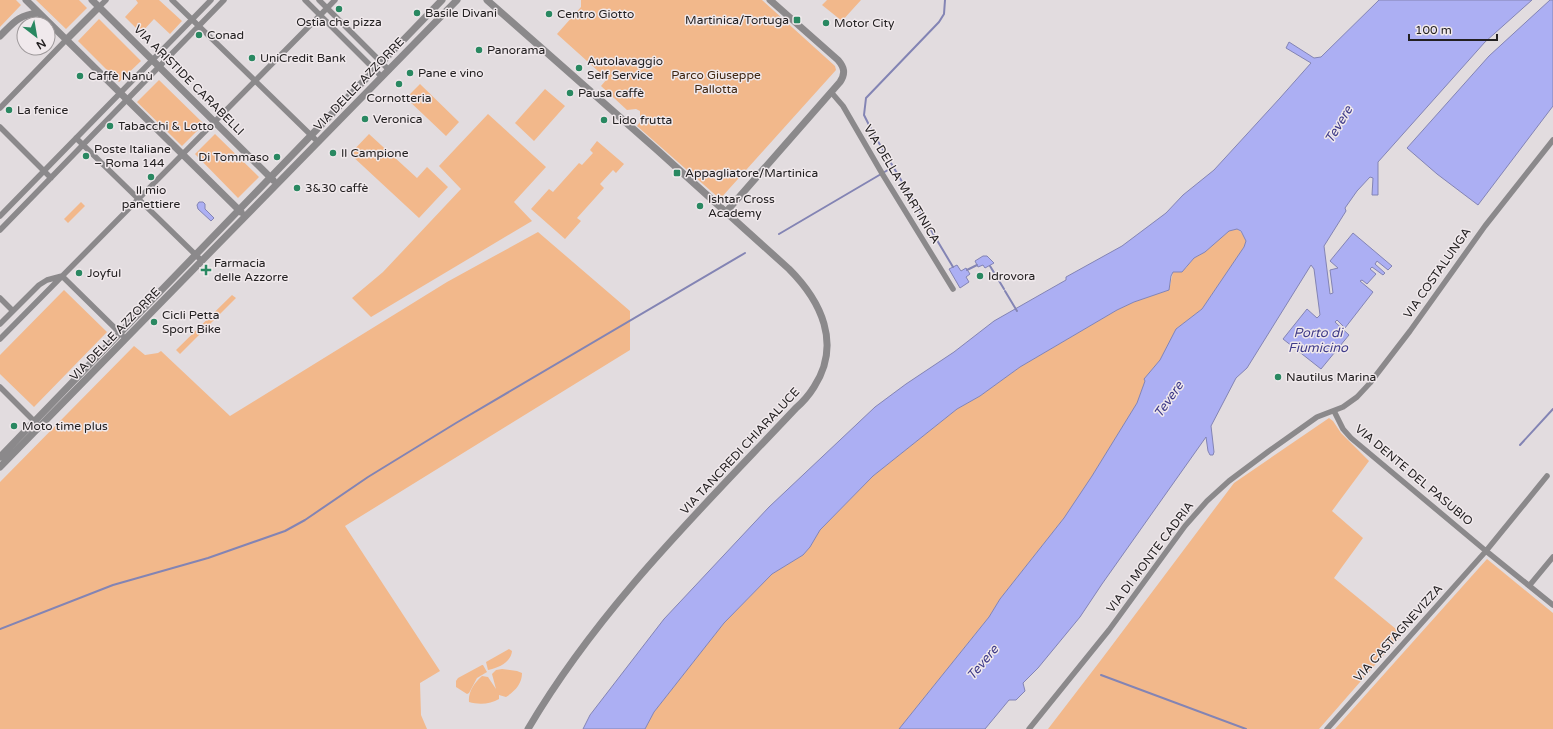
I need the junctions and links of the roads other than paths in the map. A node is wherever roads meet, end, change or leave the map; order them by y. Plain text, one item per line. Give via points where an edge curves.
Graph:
1 (26, 0) edge
2 (92, 0) edge
3 (106, 0) edge
4 (172, 0) edge
5 (211, 0) edge
6 (224, 0) edge
7 (305, 0) edge
8 (319, 0) edge
9 (334, 0) edge
10 (442, 0) edge
11 (457, 0) edge
12 (487, 0) edge
13 (770, 0) edge
14 (99, 7) junction
15 (327, 8) junction
16 (39, 13) junction
17 (320, 15) junction
18 (192, 20) junction
19 (198, 26) junction
20 (0, 36) edge
21 (66, 40) junction
22 (153, 59) junction
23 (381, 63) junction
24 (160, 66) junction
25 (374, 70) junction
26 (389, 70) junction
27 (382, 77) junction
28 (255, 81) junction
29 (831, 92) junction
30 (119, 93) junction
31 (126, 100) junction
32 (0, 108) edge
33 (214, 122) junction
34 (0, 127) edge
35 (310, 135) junction
36 (76, 138) junction
37 (1553, 140) edge
38 (318, 142) junction
39 (83, 144) junction
40 (182, 155) junction
41 (44, 171) junction
42 (270, 177) junction
43 (51, 178) junction
44 (277, 184) junction
45 (139, 198) junction
46 (238, 210) junction
47 (726, 212) junction
48 (0, 216) edge
49 (245, 217) junction
50 (0, 230) edge
51 (196, 254) junction
52 (202, 261) junction
53 (62, 276) junction
54 (953, 289) dead end
55 (0, 298) edge
56 (13, 311) junction
57 (1, 321) edge
58 (120, 333) junction
59 (0, 339) edge
60 (125, 339) junction
61 (0, 387) edge
62 (1334, 411) junction
63 (37, 424) junction
64 (0, 457) edge
65 (0, 468) edge
66 (1547, 476) dead end
67 (1486, 551) junction
68 (1553, 557) edge
69 (1529, 586) junction
70 (1553, 605) edge
71 (528, 729) edge
72 (1029, 729) edge
73 (1327, 729) edge

1 - 16 street
2 - 14 street, VIA ARISTIDE CARABELLI
3 - 14 street
4 - 18 street
5 - 18 street
6 - 19 street
7 - 17 street
8 - 15 street
9 - 15 street
10 - 23 street, VIA DELLE AZZORRE
11 - 26 street, VIA DELLE AZZORRE
12 - 47 street, VIA TANCREDI CHIARALUCE
13 - 29 street via 842,65 843,78
14 - 21 street
14 - 22 street, VIA ARISTIDE CARABELLI
15 - 17 street
15 - 23 street
16 - 20 street via 18,18
16 - 21 street
17 - 25 street
17 - 28 street
18 - 19 street
18 - 22 street
19 - 24 street
19 - 28 street
21 - 30 street
21 - 32 street
22 - 24 street, VIA ARISTIDE CARABELLI
22 - 30 street
23 - 25 street, VIA DELLE AZZORRE
23 - 26 street
24 - 31 street
24 - 33 street, VIA ARISTIDE CARABELLI
25 - 27 street
25 - 35 street, VIA DELLE AZZORRE
26 - 27 street, VIA DELLE AZZORRE
27 - 38 street, VIA DELLE AZZORRE
28 - 33 street
28 - 35 street
29 - 47 street
29 - 54 street, VIA DELLA MARTINICA via 841,103
30 - 31 street
30 - 36 street
31 - 39 street
31 - 40 street
33 - 40 street
33 - 42 street, VIA ARISTIDE CARABELLI
34 - 41 street
35 - 38 street
35 - 42 street, VIA DELLE AZZORRE
36 - 39 street
36 - 41 street
37 - 62 street, VIA COSTALUNGA via 1478,234 1380,371 1357,397
38 - 44 street, VIA DELLE AZZORRE
39 - 43 street
39 - 45 street
40 - 45 street
40 - 46 street
41 - 43 street
41 - 48 street
42 - 44 street
42 - 46 street, VIA DELLE AZZORRE
43 - 50 street
44 - 49 street, VIA DELLE AZZORRE
45 - 51 street
45 - 53 street
46 - 49 street
46 - 51 street, VIA DELLE AZZORRE
47 - 71 street, VIA TANCREDI CHIARALUCE via 789,269 811,295 821,313 826,330 823,367 814,387 796,408 675,537 607,617 564,673
49 - 52 street, VIA DELLE AZZORRE
51 - 52 street
51 - 58 street, VIA DELLE AZZORRE
52 - 60 street, VIA DELLE AZZORRE
53 - 56 street via 39,285
53 - 58 street
53 - 59 street
55 - 56 street
56 - 57 street
58 - 60 street
58 - 63 street, VIA DELLE AZZORRE
60 - 63 street, VIA DELLE AZZORRE
61 - 63 street
62 - 67 street, VIA DENTE DEL PASUBIO via 1351,438
62 - 72 street, VIA DI MONTE CADRIA via 1318,417 1280,443 1235,476 1207,501 1185,526 1109,630
63 - 64 street, VIA DELLE AZZORRE
63 - 65 street, VIA DELLE AZZORRE
66 - 67 street, VIA CASTAGNEVIZZA
67 - 69 street
67 - 73 street, VIA CASTAGNEVIZZA
68 - 69 street
69 - 70 street

